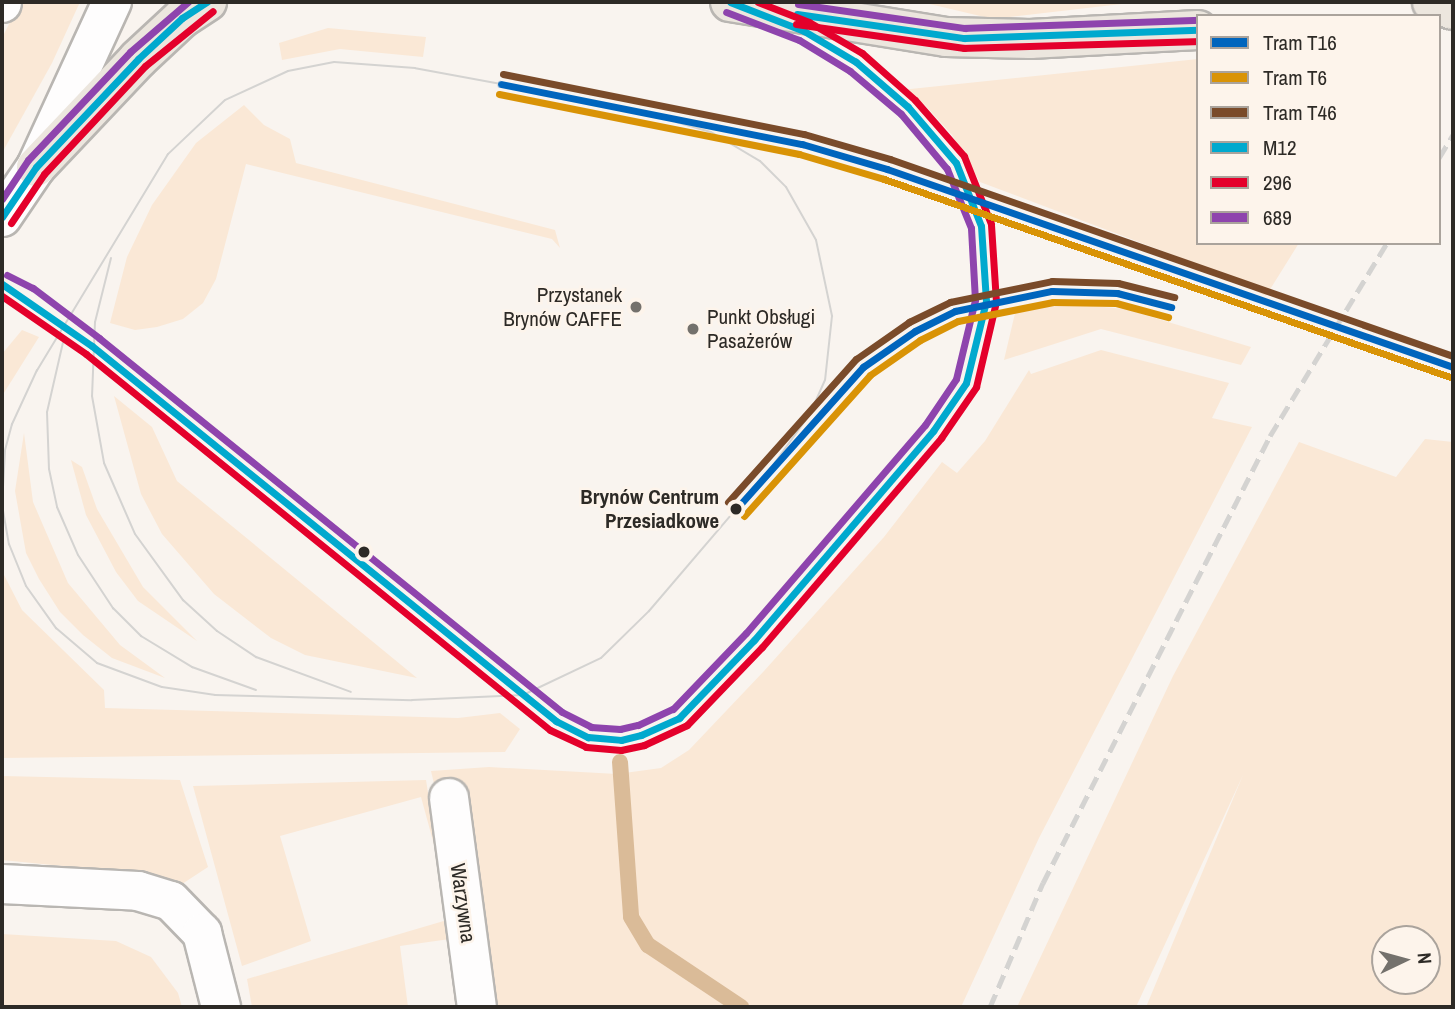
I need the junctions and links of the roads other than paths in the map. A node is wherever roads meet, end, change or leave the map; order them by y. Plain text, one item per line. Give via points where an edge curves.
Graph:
1 (113, 2) edge
2 (207, 2) edge
3 (730, 2) edge
4 (1432, 2) edge
5 (1453, 10) edge
6 (1196, 30) edge
7 (36, 167) junction
8 (2, 217) edge
9 (449, 799) dead end
10 (2, 884) edge
11 (221, 1007) edge
12 (477, 1007) edge

1 - 7 street
2 - 7 main road via 182,18 138,59
3 - 6 main road via 946,37 1030,39
4 - 5 main road
7 - 8 street
9 - 12 street, Warzywna
10 - 11 street via 138,891 171,901 202,933

